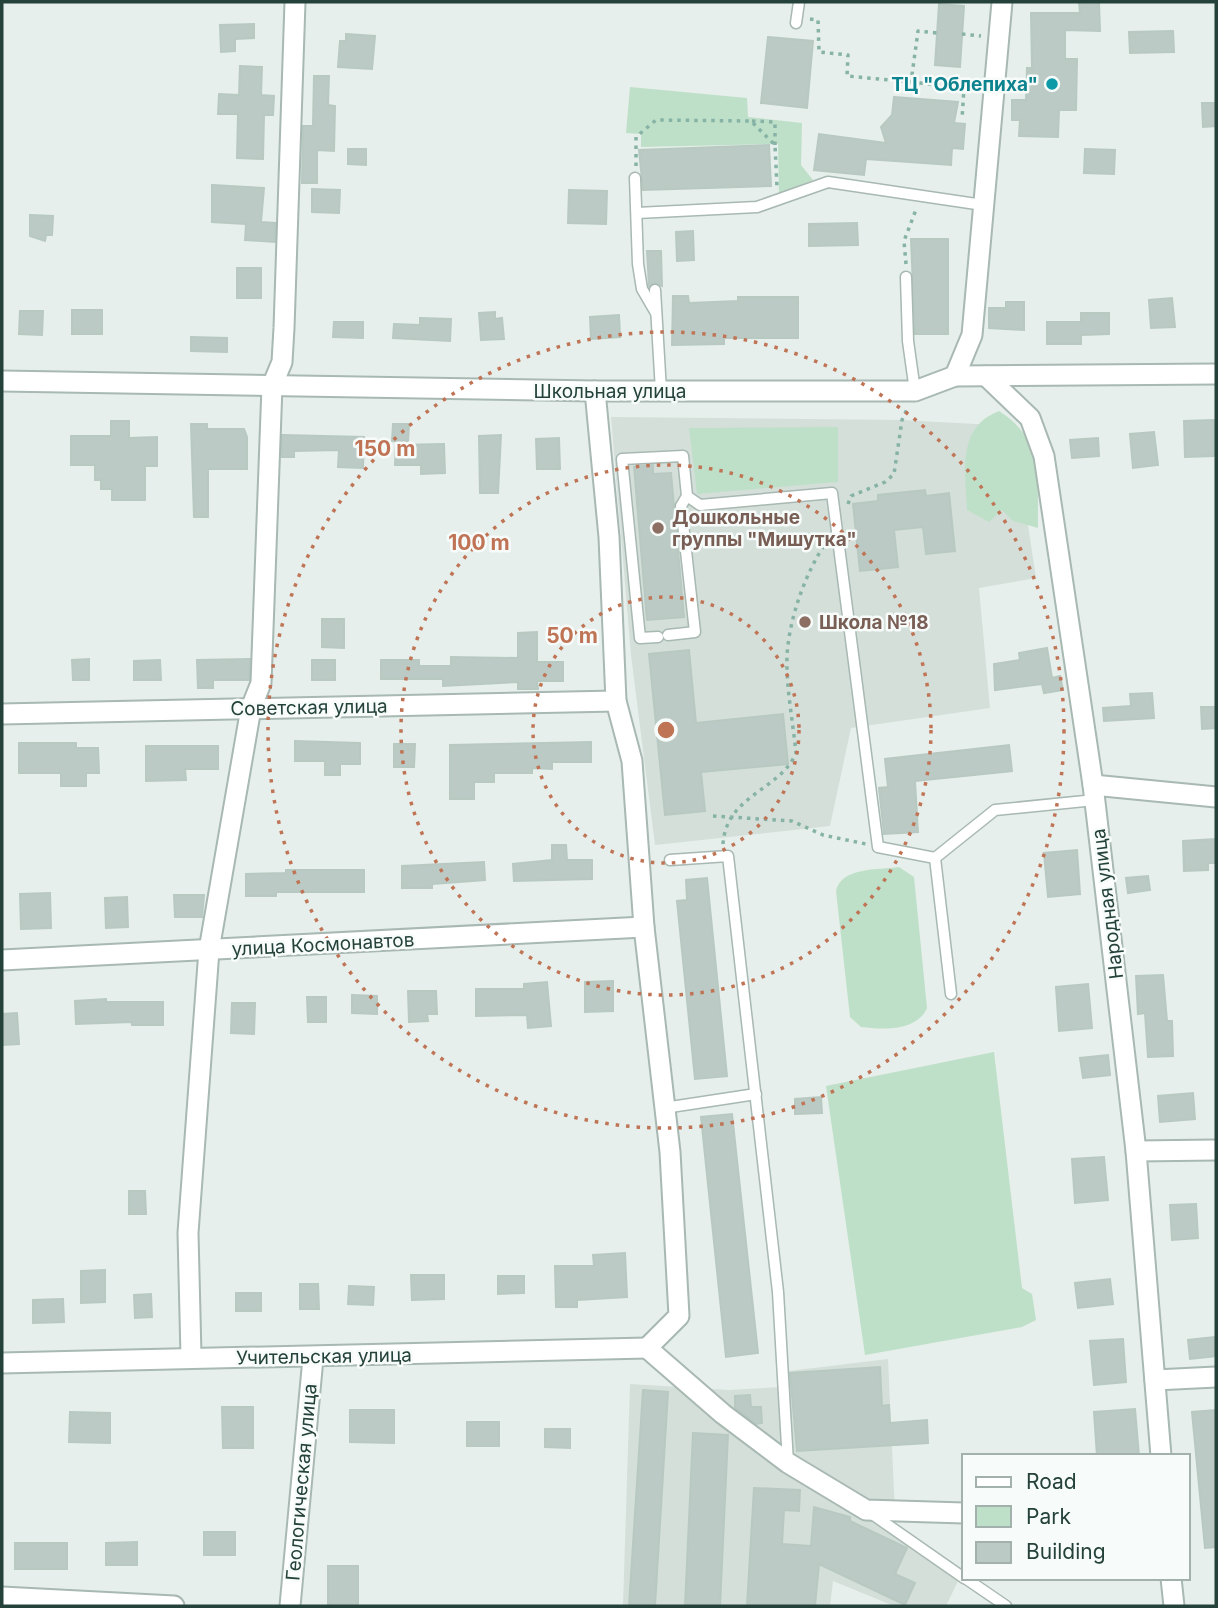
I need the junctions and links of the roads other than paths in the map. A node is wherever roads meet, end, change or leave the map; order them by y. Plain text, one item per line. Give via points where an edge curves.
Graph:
1 (295, 2) edge
2 (799, 2) edge
3 (1002, 2) edge
4 (797, 20) road end
5 (635, 177) road end
6 (983, 205) junction
7 (637, 213) junction
8 (906, 278) road end
9 (655, 290) dead end
10 (656, 313) junction
11 (1216, 374) edge
12 (955, 376) junction
13 (986, 376) junction
14 (2, 381) edge
15 (272, 386) junction
16 (595, 391) junction
17 (661, 391) junction
18 (915, 391) junction
19 (687, 496) junction
20 (616, 701) junction
21 (251, 708) junction
22 (2, 714) edge
23 (1094, 793) junction
24 (1216, 797) edge
25 (935, 858) junction
26 (670, 860) dead end
27 (644, 927) junction
28 (209, 950) junction
29 (2, 960) edge
30 (951, 993) dead end
31 (756, 1094) junction
32 (664, 1108) junction
33 (1216, 1150) edge
34 (1136, 1151) junction
35 (647, 1348) junction
36 (191, 1356) junction
37 (313, 1358) junction
38 (2, 1363) edge
39 (1216, 1377) edge
40 (1155, 1380) junction
41 (1161, 1454) edge
42 (788, 1463) junction
43 (866, 1510) junction
44 (962, 1513) edge
45 (962, 1576) edge
46 (968, 1580) edge
47 (1171, 1580) edge
48 (2, 1597) edge
49 (174, 1606) edge
50 (290, 1606) edge
51 (1006, 1606) edge
52 (1174, 1606) edge

1 - 15 street via 282,362
2 - 4 lane
3 - 6 street
5 - 7 lane
6 - 7 lane via 828,182 757,208
6 - 12 street via 972,335
7 - 10 lane via 642,289
8 - 18 lane
9 - 10 lane
10 - 17 lane
11 - 13 street, Школьная улица
12 - 13 street, Школьная улица
12 - 18 street, Школьная улица
13 - 23 street, Народная улица via 1030,418 1044,456
14 - 15 street, Школьная улица
15 - 16 street, Школьная улица
15 - 21 street via 261,683
16 - 17 street, Школьная улица
16 - 20 street via 609,537
17 - 18 street, Школьная улица
19 - 19 lane via 681,506 695,632 639,638 622,459 683,456
19 - 25 lane via 701,505 832,493 878,846
20 - 21 street, Советская улица
20 - 27 street via 632,761
21 - 22 street, Советская улица
21 - 28 street
23 - 24 street
23 - 25 lane via 995,810
23 - 34 street, Народная улица
25 - 30 lane
26 - 31 lane via 728,856
27 - 28 street, улица Космонавтов
27 - 32 street
28 - 29 street, улица Космонавтов
28 - 36 street via 188,1233
31 - 32 lane
31 - 42 lane via 778,1292
32 - 35 street via 679,1316
33 - 34 street
34 - 40 street, Народная улица
35 - 37 street, Учительская улица
35 - 42 street
36 - 37 street, Учительская улица
36 - 38 street, Учительская улица
37 - 50 street, Геологическая улица
39 - 40 street
40 - 41 street, Народная улица
42 - 43 street
43 - 44 street
43 - 45 lane
46 - 51 lane
47 - 52 street
48 - 49 street

